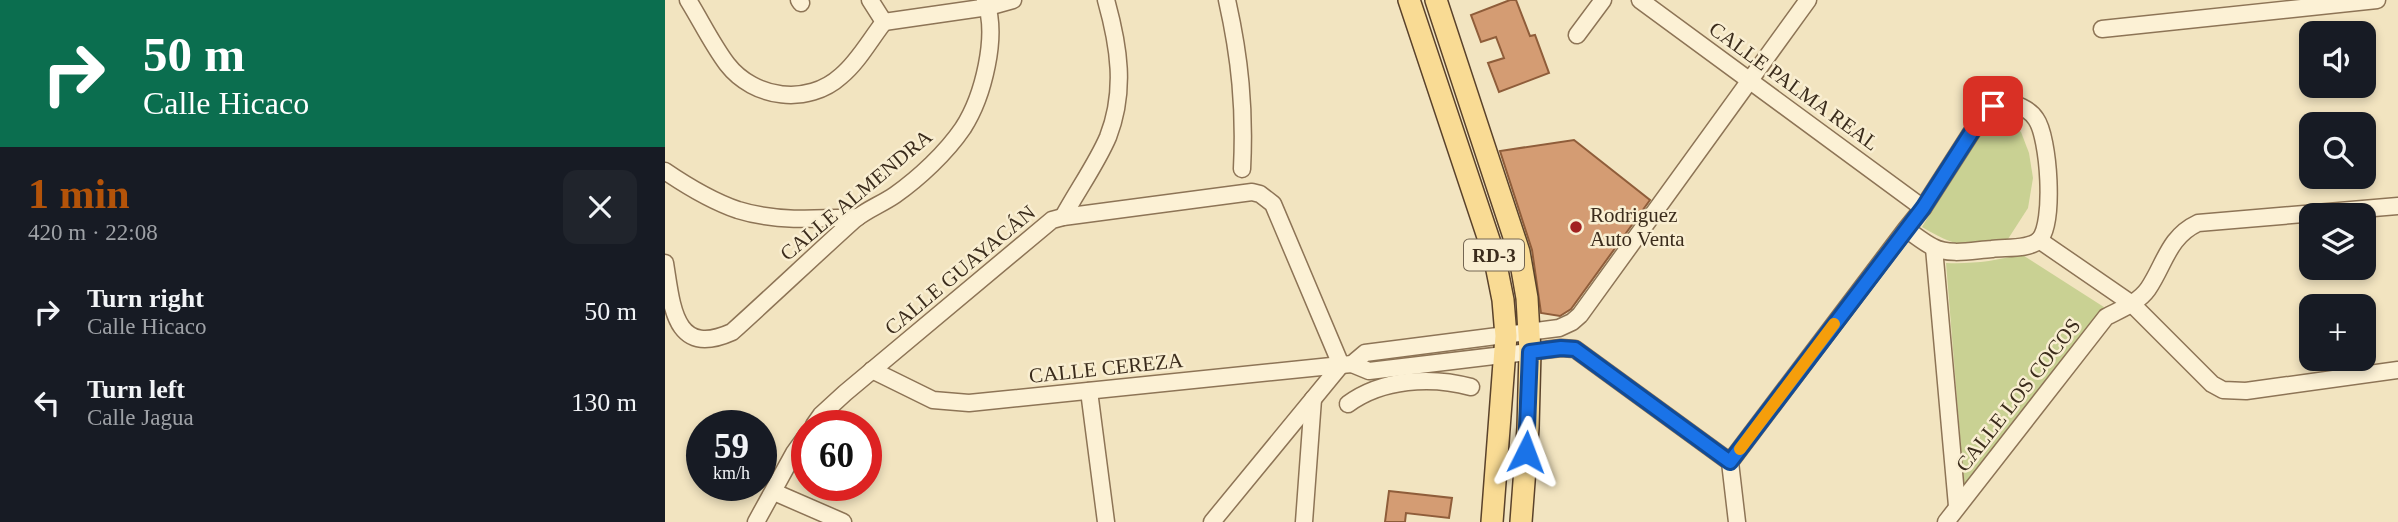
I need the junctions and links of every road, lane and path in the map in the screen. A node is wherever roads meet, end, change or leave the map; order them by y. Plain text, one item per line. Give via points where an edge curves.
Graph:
1 (688, 0) edge
2 (870, 0) edge
3 (1013, 0) edge
4 (1106, 0) edge
5 (1227, 0) edge
6 (1409, 0) edge
7 (1436, 0) edge
8 (1602, 0) edge
9 (1640, 0) edge
10 (1808, 0) edge
11 (2377, 0) edge
12 (987, 4) edge
13 (884, 22) junction
14 (2102, 29) dead end
15 (1577, 35) dead end
16 (1751, 80) junction
17 (1242, 169) dead end
18 (665, 171) edge
19 (2398, 206) edge
20 (1923, 208) junction
21 (1063, 216) junction
22 (857, 217) junction
23 (1906, 229) junction
24 (2039, 240) junction
25 (1934, 248) junction
26 (665, 263) edge
27 (2132, 304) junction
28 (1559, 328) junction
29 (1529, 343) junction
30 (1505, 345) junction
31 (1561, 348) junction
32 (1346, 364) junction
33 (872, 370) junction
34 (2398, 370) edge
35 (1410, 374) junction
36 (1471, 387) dead end
37 (1089, 391) junction
38 (1313, 399) junction
39 (1348, 404) dead end
40 (827, 410) edge
41 (791, 459) edge
42 (1730, 462) junction
43 (777, 486) edge
44 (777, 493) edge
45 (769, 501) edge
46 (1957, 506) junction
47 (756, 522) edge
48 (843, 522) edge
49 (1107, 522) edge
50 (1212, 522) edge
51 (1304, 522) edge
52 (1492, 522) edge
53 (1521, 522) edge
54 (1737, 522) edge
55 (1946, 522) edge

1 - 13 street via 728,65 755,88 776,94 799,95 833,83
2 - 13 street
3 - 12 street
4 - 21 street via 1117,40 1120,88 1108,137
5 - 17 street via 1243,87
6 - 30 main road, RD-3 via 1494,255
7 - 29 main road, RD-3 via 1519,252
8 - 15 street
9 - 16 street, CALLE PALMA REAL
10 - 16 street
11 - 14 street
12 - 13 street
12 - 22 street, CALLE ALMENDRA via 991,40 986,68 963,127 937,158 896,194
16 - 20 street, CALLE PALMA REAL
16 - 28 street via 1580,315
18 - 22 street via 737,210 796,218
19 - 27 street, CALLE LOS COCOS via 2198,223 2184,229 2173,242 2148,289
20 - 23 street
20 - 24 street via 1982,116 2005,101 2030,112 2042,132 2048,212
21 - 32 street, CALLE GUAYACÁN via 1242,192 1259,194 1273,204
21 - 33 street, CALLE GUAYACÁN via 1038,230
22 - 26 street, CALLE ALMENDRA via 732,332 715,339 699,339 676,321
23 - 25 street
23 - 42 street
24 - 25 street via 1966,251
24 - 27 street
25 - 46 street
27 - 34 street via 2201,375 2223,390 2246,391
27 - 46 street, CALLE LOS COCOS via 2106,317
28 - 29 street
28 - 31 street
29 - 30 street
29 - 31 street
29 - 53 main road, RD-3
30 - 32 street, CALLE CEREZA via 1365,354
30 - 35 street, CALLE CEREZA
30 - 52 main road, RD-3
31 - 42 street via 1575,349
32 - 35 street, CALLE CEREZA
32 - 37 street, CALLE CEREZA
32 - 38 street
33 - 37 street, CALLE CEREZA via 933,400 950,403
33 - 40 street, CALLE GUAYACÁN
35 - 36 street
35 - 39 street
37 - 49 street
38 - 50 street
38 - 51 street
41 - 43 street
42 - 54 street
44 - 48 street
45 - 47 street
46 - 55 street, CALLE LOS COCOS

